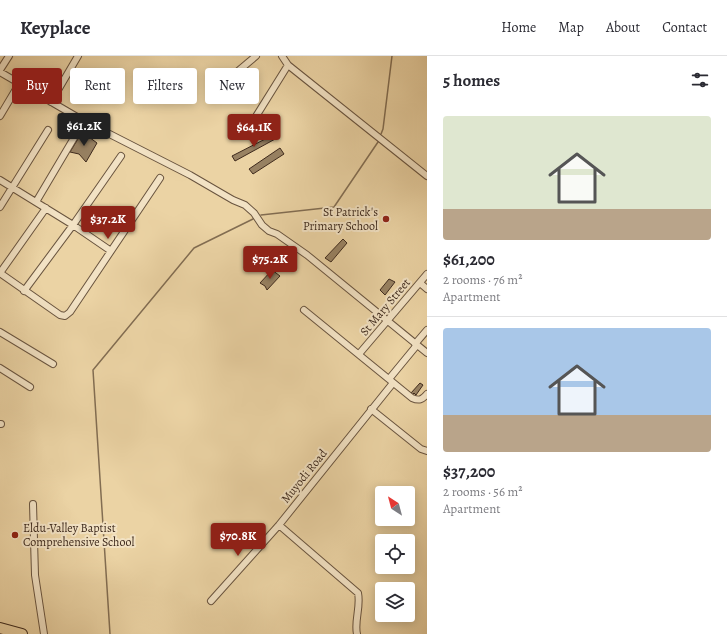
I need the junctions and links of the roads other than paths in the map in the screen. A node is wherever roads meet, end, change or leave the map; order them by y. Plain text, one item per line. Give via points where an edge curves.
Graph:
1 (8, 56) edge
2 (78, 56) edge
3 (256, 56) edge
4 (282, 56) edge
5 (288, 65) junction
6 (242, 68) edge
7 (0, 71) edge
8 (12, 79) edge
9 (62, 83) edge
10 (12, 96) edge
11 (54, 104) edge
12 (0, 116) edge
13 (84, 121) junction
14 (250, 126) dead end
15 (48, 130) dead end
16 (121, 156) dead end
17 (427, 176) edge
18 (160, 178) dead end
19 (0, 180) edge
20 (12, 188) junction
21 (36, 202) junction
22 (0, 207) edge
23 (46, 208) junction
24 (73, 225) junction
25 (111, 251) junction
26 (0, 273) edge
27 (427, 274) edge
28 (420, 283) junction
29 (427, 289) edge
30 (24, 291) junction
31 (304, 310) dead end
32 (388, 321) junction
33 (427, 330) edge
34 (0, 332) edge
35 (416, 344) junction
36 (427, 353) edge
37 (359, 354) junction
38 (54, 364) dead end
39 (0, 368) edge
40 (391, 381) junction
41 (30, 387) dead end
42 (427, 394) edge
43 (371, 409) junction
44 (427, 451) edge
45 (33, 504) dead end
46 (278, 525) junction
47 (211, 601) dead end
48 (0, 628) edge
49 (22, 634) edge
50 (44, 634) edge
51 (357, 634) edge

1 - 7 street
2 - 9 street
3 - 6 street
4 - 5 street
5 - 14 street
5 - 17 street
7 - 8 street
10 - 12 street
11 - 13 street
13 - 21 street
13 - 32 street via 244,205 269,231 307,255
15 - 20 street
16 - 24 street
18 - 25 street
19 - 20 street
20 - 21 street
20 - 22 street
21 - 23 street
23 - 24 street
23 - 26 street
24 - 25 street
24 - 30 street
25 - 30 street via 65,316
26 - 30 street
27 - 28 street, St Mary Street
28 - 29 street
28 - 32 street, St Mary Street
31 - 37 street
32 - 35 street
32 - 37 street, St Mary Street
33 - 35 street, Muyodi Road
34 - 38 street
35 - 36 street
35 - 40 street, Muyodi Road
37 - 40 street
39 - 41 street
40 - 42 street via 417,400 422,400
40 - 43 street, Muyodi Road
43 - 44 street
43 - 46 street, Muyodi Road
45 - 50 street via 35,574
46 - 47 street, Muyodi Road
46 - 51 street via 358,593 360,602
48 - 49 highway

